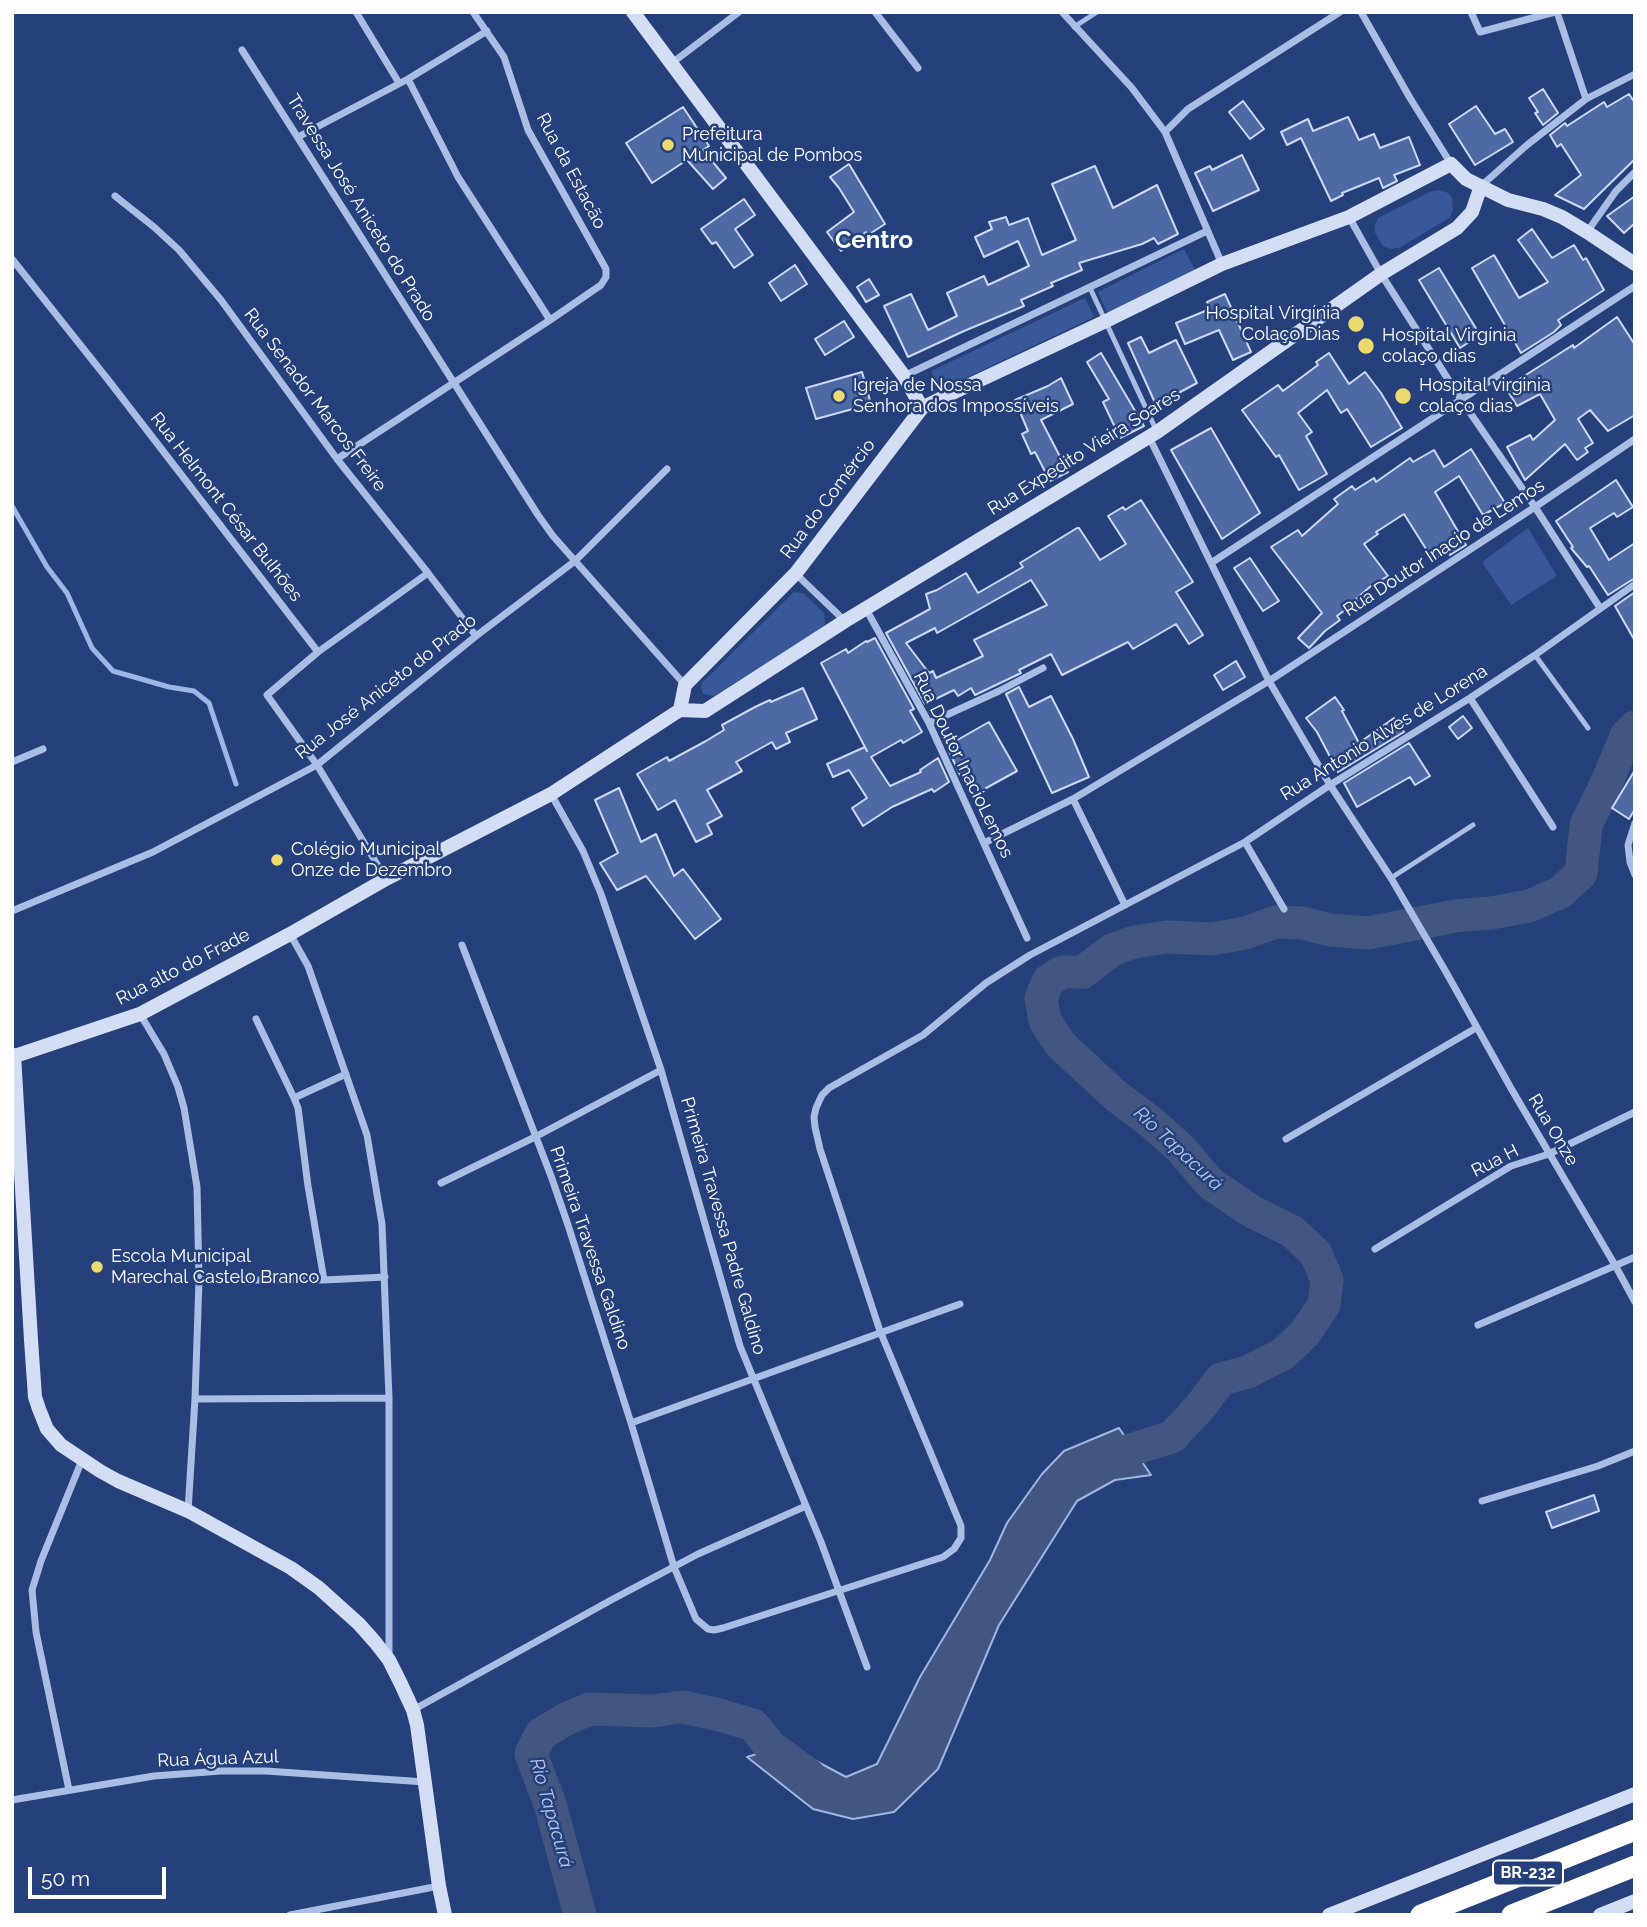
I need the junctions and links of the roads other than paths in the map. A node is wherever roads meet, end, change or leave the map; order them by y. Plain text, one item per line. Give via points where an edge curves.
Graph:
1 (356, 12) edge
2 (473, 12) edge
3 (633, 12) edge
4 (739, 12) edge
5 (876, 12) edge
6 (1062, 12) edge
7 (1097, 12) edge
8 (1340, 12) edge
9 (1361, 12) edge
10 (1471, 12) edge
11 (1556, 12) edge
12 (1074, 27) junction
13 (486, 31) junction
14 (242, 50) dead end
15 (671, 64) junction
16 (918, 68) dead end
17 (1635, 74) edge
18 (408, 79) junction
19 (399, 83) junction
20 (1586, 99) junction
21 (1165, 132) junction
22 (298, 137) junction
23 (1451, 164) junction
24 (1635, 172) edge
25 (1481, 186) junction
26 (115, 195) dead end
27 (1349, 217) junction
28 (1207, 231) junction
29 (1587, 232) junction
30 (12, 259) edge
31 (1222, 264) junction
32 (1635, 264) edge
33 (1381, 274) junction
34 (1635, 286) edge
35 (1090, 288) junction
36 (551, 320) junction
37 (1106, 321) junction
38 (904, 376) junction
39 (453, 383) junction
40 (1462, 401) junction
41 (922, 408) junction
42 (1153, 434) junction
43 (1635, 439) edge
44 (337, 460) junction
45 (667, 469) dead end
46 (1535, 507) junction
47 (575, 561) junction
48 (1211, 563) junction
49 (428, 573) junction
50 (796, 573) junction
51 (1635, 584) edge
52 (1600, 608) junction
53 (866, 609) junction
54 (845, 621) junction
55 (476, 636) junction
56 (318, 652) junction
57 (1535, 655) junction
58 (1043, 668) dead end
59 (1269, 681) junction
60 (685, 685) junction
61 (1470, 698) junction
62 (680, 710) junction
63 (929, 723) junction
64 (1588, 728) dead end
65 (43, 749) dead end
66 (12, 762) edge
67 (317, 765) junction
68 (1330, 785) junction
69 (551, 794) junction
70 (1073, 799) junction
71 (1635, 823) edge
72 (1473, 825) dead end
73 (1553, 827) dead end
74 (1245, 842) junction
75 (984, 843) junction
76 (1635, 875) edge
77 (1391, 878) junction
78 (386, 879) junction
79 (1125, 905) junction
80 (1284, 909) dead end
81 (12, 911) edge
82 (290, 934) junction
83 (1027, 937) dead end
84 (462, 945) dead end
85 (141, 1014) junction
86 (256, 1019) dead end
87 (1476, 1028) junction
88 (13, 1056) edge
89 (661, 1070) junction
90 (346, 1074) junction
91 (295, 1098) junction
92 (1635, 1112) edge
93 (535, 1137) junction
94 (1286, 1139) dead end
95 (1549, 1154) junction
96 (441, 1182) dead end
97 (1375, 1248) dead end
98 (1635, 1257) edge
99 (1615, 1265) junction
100 (385, 1277) junction
101 (199, 1280) junction
102 (324, 1280) junction
103 (1635, 1302) edge
104 (960, 1304) dead end
105 (1478, 1325) dead end
106 (880, 1331) junction
107 (753, 1377) junction
108 (389, 1398) junction
109 (195, 1399) junction
110 (631, 1423) junction
111 (1635, 1451) edge
112 (82, 1460) junction
113 (1482, 1502) dead end
114 (806, 1506) junction
115 (188, 1511) junction
116 (674, 1567) junction
117 (839, 1590) junction
118 (389, 1660) junction
119 (867, 1667) dead end
120 (413, 1710) junction
121 (425, 1782) junction
122 (69, 1790) junction
123 (1635, 1794) edge
124 (12, 1800) edge
125 (1635, 1830) edge
126 (1635, 1866) edge
127 (439, 1886) junction
128 (1635, 1901) edge
129 (290, 1915) edge
130 (445, 1915) edge
131 (1329, 1915) edge
132 (1421, 1915) edge
133 (1512, 1915) edge
134 (1600, 1915) edge

1 - 19 street
2 - 13 street, Rua da Estacão
3 - 15 main road
4 - 15 street
5 - 16 street
6 - 12 street
7 - 12 lane
8 - 21 street via 1188,109
9 - 23 street
10 - 11 street via 1480,32
11 - 20 street
12 - 21 street via 1132,88
13 - 18 street
13 - 36 street, Rua da Estacão via 504,57 528,130 606,269 601,285
14 - 22 street, Travessa José Aniceto do Prado
15 - 38 main road
17 - 20 street
18 - 19 street
18 - 36 street via 458,177
19 - 22 street
20 - 25 street
21 - 28 street
22 - 39 street, Travessa José Aniceto do Prado
23 - 25 main road
23 - 27 main road, Rua do Comércio
24 - 29 street
25 - 29 main road via 1508,200 1543,209
25 - 33 main road, Rua Expedito Vieira Soares via 1472,212 1457,228
26 - 44 street, Rua Senador Marcos Freire via 179,250 221,300
27 - 31 main road, Rua do Comércio
27 - 33 street
28 - 31 street
28 - 35 street
29 - 32 main road
30 - 56 street, Rua Helmont César Bulhões
31 - 37 main road, Rua do Comércio
33 - 40 street
33 - 42 main road, Rua Expedito Vieira Soares
34 - 40 street
35 - 37 lane
35 - 38 street
36 - 39 street
37 - 41 main road, Rua do Comércio
37 - 42 lane
38 - 41 main road
39 - 44 street
39 - 47 street, Travessa José Aniceto do Prado via 538,515
40 - 46 street
40 - 48 street
41 - 50 main road, Rua do Comércio
42 - 48 street
42 - 53 main road, Rua Expedito Vieira Soares
43 - 46 street, Rua Doutor Inacio de Lemos
44 - 49 street, Rua Senador Marcos Freire
45 - 47 street, Rua José Aniceto do Prado
46 - 52 street
46 - 59 street, Rua Doutor Inacio de Lemos
47 - 55 street, Rua José Aniceto do Prado
47 - 60 street, Travessa José Aniceto do Prado
48 - 59 street
49 - 55 street, Rua Senador Marcos Freire
49 - 56 street
50 - 54 street
50 - 60 main road, Rua do Comércio
51 - 52 street, Rua Antonio Alves de Lorena
52 - 57 street, Rua Antonio Alves de Lorena
53 - 54 main road, Rua Expedito Vieira Soares
53 - 63 street, Rua Doutor InacioLemos
54 - 62 main road, Rua Expedito Vieira Soares via 705,711
55 - 67 street, Rua José Aniceto do Prado
56 - 67 street via 267,695
57 - 61 street, Rua Antonio Alves de Lorena
57 - 64 lane
58 - 63 street
59 - 68 street
59 - 70 street, Rua Doutor Inacio de Lemos
60 - 62 main road
61 - 68 street, Rua Antonio Alves de Lorena
61 - 73 street
62 - 69 main road
63 - 75 street, Rua Doutor InacioLemos
65 - 66 street
67 - 78 street
67 - 81 street, Rua José Aniceto do Prado via 153,852
68 - 74 street, Rua Antonio Alves de Lorena
68 - 77 street
69 - 78 main road
69 - 89 street, Primeira Travessa Padre Galdino via 601,894
70 - 75 street, Rua Doutor Inacio de Lemos
70 - 79 street
71 - 76 street via 1628,845
72 - 77 lane
74 - 79 street, Rua Antonio Alves de Lorena
74 - 80 street
75 - 83 street, Rua Doutor InacioLemos
77 - 87 street, Rua Onze
78 - 82 main road
79 - 106 street via 1001,972 923,1035 829,1088 818,1101 814,1117 817,1136
82 - 85 main road, Rua alto do Frade
82 - 90 street via 308,966
84 - 93 street, Primeira Travessa Galdino
85 - 88 main road, Rua alto do Frade
85 - 101 street via 171,1070 184,1108 197,1187
86 - 91 street
87 - 94 street
87 - 95 street, Rua Onze
88 - 112 main road via 36,1397 53,1438
89 - 93 street
89 - 107 street, Primeira Travessa Padre Galdino via 740,1346
90 - 91 street
90 - 100 street via 372,1156 383,1224
91 - 102 street
92 - 95 street, Rua H
93 - 96 street
93 - 110 street, Primeira Travessa Galdino
95 - 97 street, Rua H via 1511,1166
95 - 99 street, Rua Onze
98 - 99 street
99 - 103 street, Rua Onze
99 - 105 street
100 - 102 street
100 - 108 street
101 - 102 street
101 - 109 street
104 - 106 street
106 - 107 street
106 - 117 street, Primeira Travessa Galdino via 961,1526 961,1538 943,1557
107 - 110 street
107 - 114 street, Primeira Travessa Padre Galdino
108 - 109 street
108 - 118 street
109 - 115 street
110 - 116 street, Primeira Travessa Galdino
111 - 113 street
112 - 115 main road
112 - 122 street via 32,1590 36,1632
114 - 116 street
114 - 117 street, Primeira Travessa Padre Galdino
115 - 118 main road via 319,1588 359,1624
116 - 117 street, Primeira Travessa Galdino via 696,1619 714,1630
116 - 120 street
117 - 119 street, Primeira Travessa Padre Galdino
118 - 120 main road
120 - 121 main road
121 - 122 street, Rua Água Azul via 220,1771
121 - 127 main road
122 - 124 street, Rua Água Azul
123 - 131 main road
125 - 132 highway, BR-232
126 - 133 highway, BR-232
127 - 129 street
127 - 130 main road
128 - 134 main road

